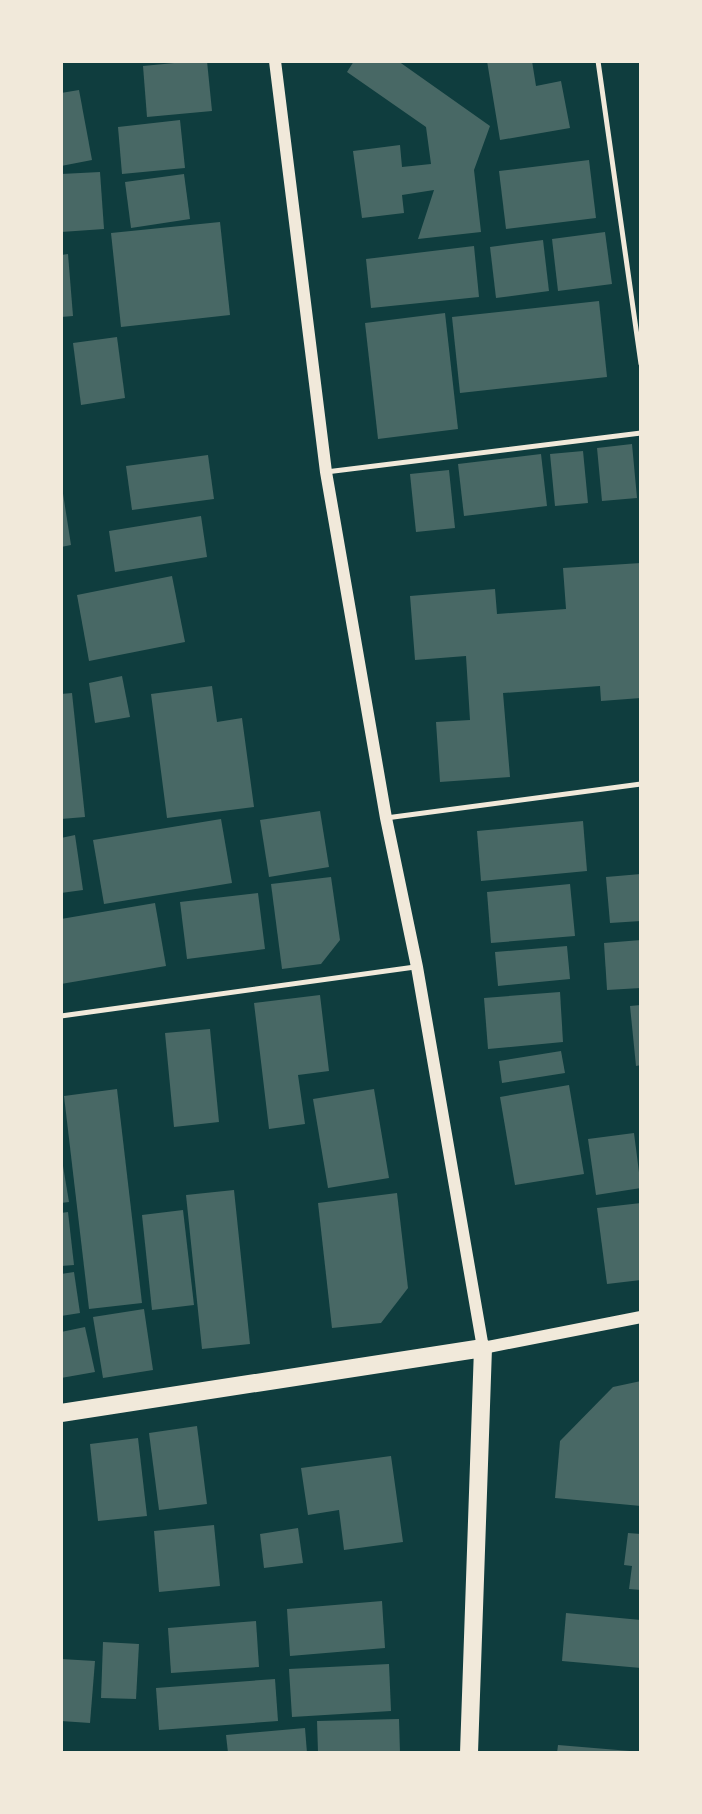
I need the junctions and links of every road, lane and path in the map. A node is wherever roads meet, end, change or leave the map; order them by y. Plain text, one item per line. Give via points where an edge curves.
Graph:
1 (275, 61) edge
2 (598, 61) edge
3 (641, 364) edge
4 (641, 433) edge
5 (326, 472) junction
6 (641, 784) edge
7 (386, 818) junction
8 (418, 967) junction
9 (61, 1016) edge
10 (641, 1317) edge
11 (483, 1348) junction
12 (61, 1413) edge
13 (469, 1753) edge

1 - 5 street
2 - 3 lane
4 - 5 lane
5 - 7 street
6 - 7 lane
7 - 8 street
8 - 9 lane
8 - 11 street
10 - 11 street
11 - 12 main road
11 - 13 main road

